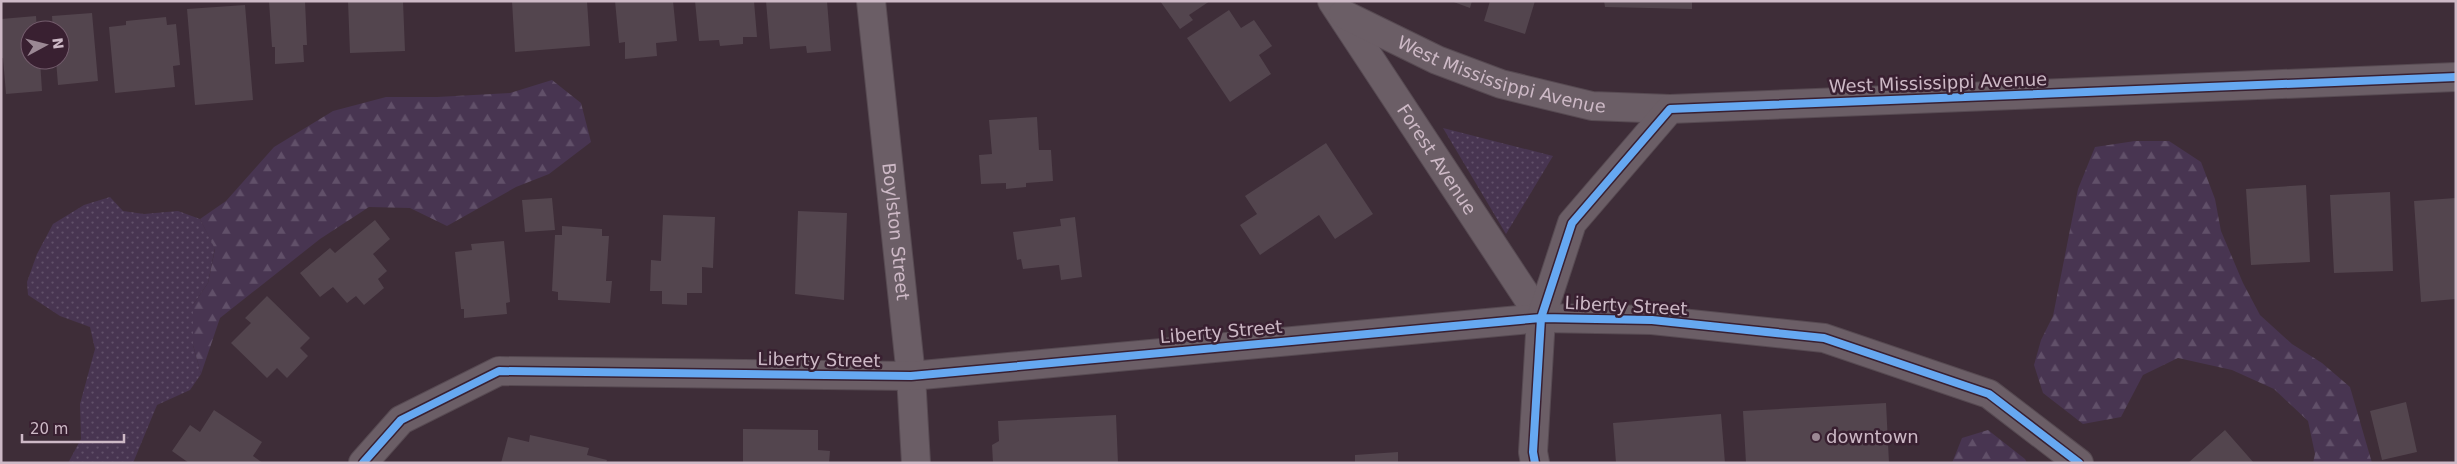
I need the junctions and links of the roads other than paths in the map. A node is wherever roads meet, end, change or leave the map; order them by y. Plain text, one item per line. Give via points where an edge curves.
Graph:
1 (871, 1) edge
2 (1337, 7) edge
3 (2456, 77) edge
4 (1670, 109) junction
5 (1541, 318) junction
6 (911, 376) junction
7 (363, 463) edge
8 (916, 463) edge
9 (1535, 463) edge
10 (2078, 463) edge

1 - 6 street, Boylston Street
2 - 4 street, West Mississippi Avenue via 1437,60 1501,84 1592,106
2 - 5 street, Forest Avenue
3 - 4 street, West Mississippi Avenue
4 - 5 street via 1572,223
5 - 6 street, Liberty Street
5 - 9 street
5 - 10 street, Liberty Street via 1652,320 1824,338 1989,394
6 - 7 street, Liberty Street via 499,371 401,420
6 - 8 street, Boylston Street

